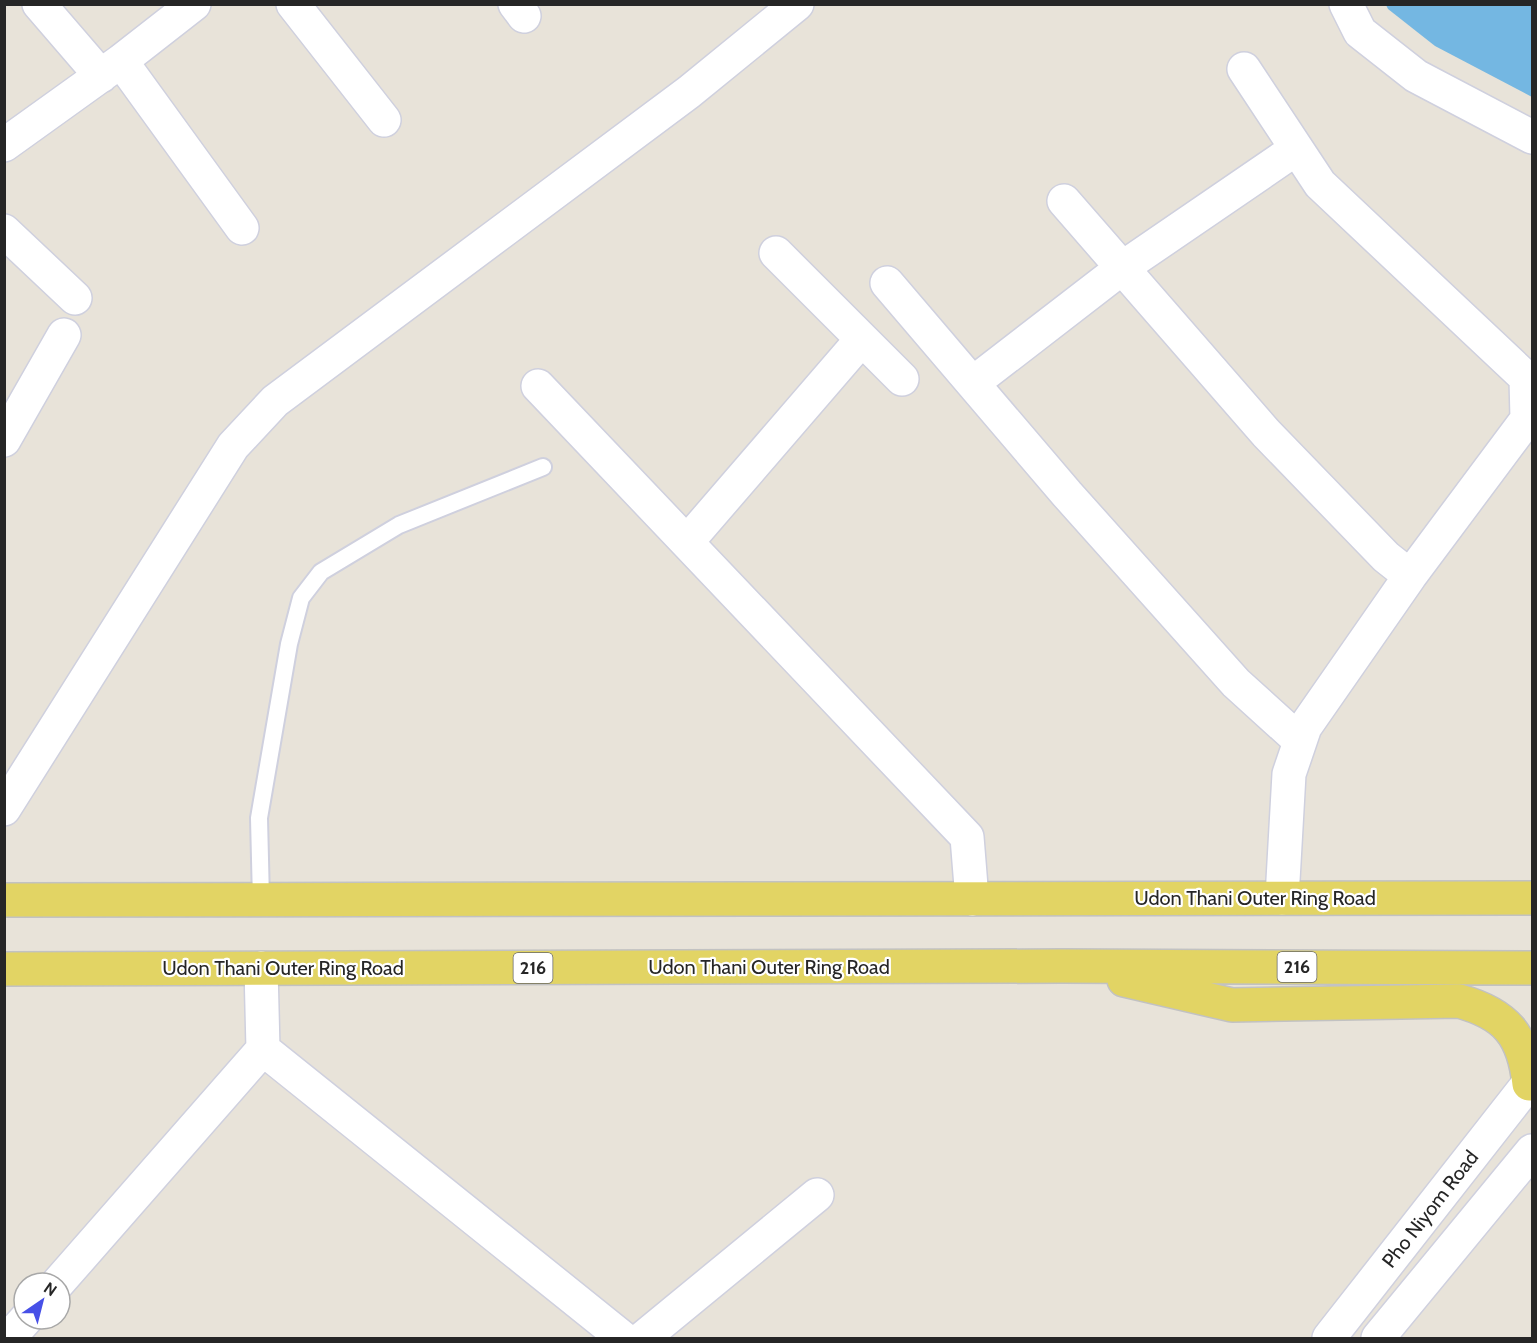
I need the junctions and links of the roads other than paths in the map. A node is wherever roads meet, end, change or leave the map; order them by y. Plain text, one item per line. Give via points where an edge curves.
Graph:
1 (39, 4) edge
2 (194, 4) edge
3 (293, 4) edge
4 (1346, 4) edge
5 (786, 8) edge
6 (111, 69) junction
7 (1244, 69) dead end
8 (384, 120) dead end
9 (1533, 136) edge
10 (4, 145) edge
11 (1296, 149) junction
12 (1064, 201) dead end
13 (242, 228) dead end
14 (4, 231) edge
15 (776, 254) dead end
16 (1122, 268) junction
17 (887, 283) dead end
18 (75, 298) dead end
19 (64, 334) dead end
20 (862, 339) junction
21 (902, 379) dead end
22 (973, 383) junction
23 (538, 386) dead end
24 (4, 440) edge
25 (543, 467) dead end
26 (687, 542) junction
27 (1410, 576) junction
28 (1300, 741) junction
29 (4, 809) edge
30 (1533, 886) edge
31 (1467, 897) junction
32 (1282, 898) junction
33 (1533, 898) edge
34 (972, 899) junction
35 (4, 900) edge
36 (261, 900) junction
37 (1062, 966) junction
38 (261, 968) junction
39 (1533, 968) edge
40 (4, 969) edge
41 (263, 1049) junction
42 (1531, 1082) edge
43 (1533, 1151) edge
44 (817, 1195) dead end
45 (69, 1271) edge
46 (623, 1338) edge
47 (643, 1338) edge
48 (1329, 1338) edge
49 (1378, 1338) edge

1 - 6 street
2 - 6 street
3 - 8 street
4 - 9 street via 1360,32 1416,76
5 - 29 street via 689,92 275,401 233,446
6 - 10 street
6 - 13 street
7 - 11 street
11 - 16 street
11 - 27 street via 1320,184 1526,378 1527,419
12 - 16 street
14 - 18 street
15 - 20 street
16 - 22 street
16 - 27 street via 1266,433 1386,557
17 - 22 street
19 - 24 street
20 - 21 street
20 - 26 street
22 - 28 street via 1066,494 1236,683
23 - 26 street
25 - 36 lane via 399,525 321,572 301,598 289,644 259,818
26 - 34 street via 967,837
27 - 28 street via 1305,727
28 - 32 street via 1289,774
30 - 31 main road
31 - 32 main road, Udon Thani Outer Ring Road
31 - 33 main road, Udon Thani Outer Ring Road
32 - 34 main road, Udon Thani Outer Ring Road
34 - 36 main road, Udon Thani Outer Ring Road
35 - 36 main road, Udon Thani Outer Ring Road
37 - 38 main road, Udon Thani Outer Ring Road / 216
37 - 39 main road, Udon Thani Outer Ring Road / 216
37 - 42 main road via 1233,1005 1459,1000 1492,1014 1514,1033
38 - 40 main road, Udon Thani Outer Ring Road / 216
38 - 41 street
41 - 45 street
41 - 46 street
42 - 48 street, Pho Niyom Road
43 - 49 street, Pho Niyom Road
44 - 47 street

